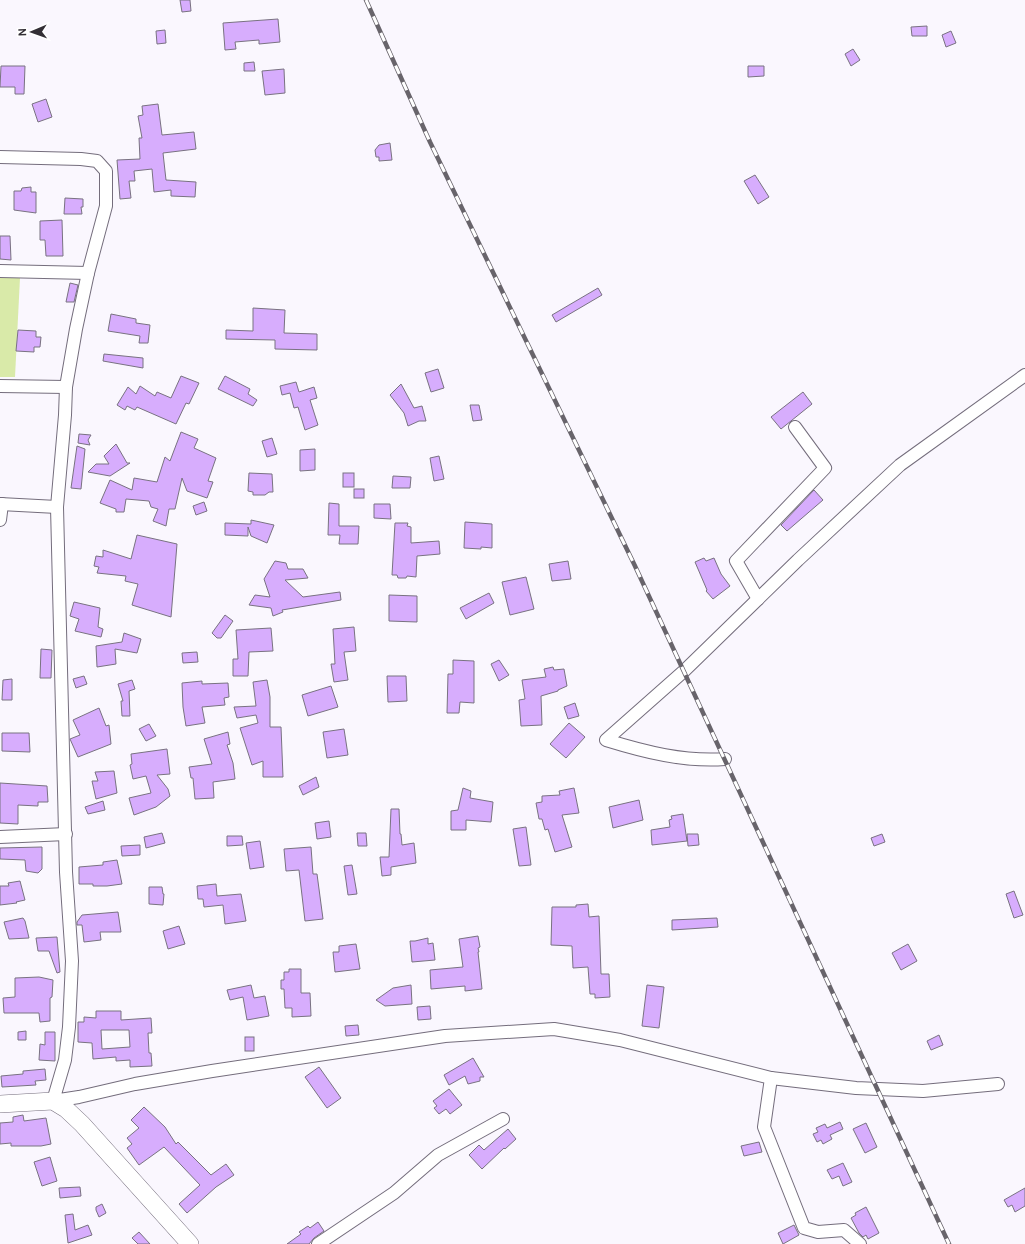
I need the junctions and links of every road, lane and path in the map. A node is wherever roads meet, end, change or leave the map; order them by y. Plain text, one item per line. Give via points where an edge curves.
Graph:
1 (0, 156) edge
2 (0, 271) edge
3 (88, 273) junction
4 (1025, 375) edge
5 (0, 386) edge
6 (66, 387) junction
7 (796, 427) dead end
8 (1, 504) edge
9 (57, 507) junction
10 (0, 520) edge
11 (758, 599) junction
12 (725, 759) dead end
13 (66, 834) junction
14 (0, 837) edge
15 (771, 1078) junction
16 (998, 1084) dead end
17 (54, 1101) junction
18 (0, 1104) edge
19 (503, 1119) dead end
20 (190, 1244) edge
21 (318, 1244) edge
22 (860, 1244) edge

1 - 3 street via 98,161 106,171 106,206
2 - 3 street
3 - 6 street
4 - 11 street via 900,465
5 - 6 street
6 - 9 street
7 - 11 street via 829,464 736,561
8 - 9 street
8 - 10 street
9 - 13 street
11 - 12 street via 684,671 606,740 672,757
13 - 14 street
13 - 17 street via 72,961 65,1060
15 - 16 street via 856,1088 900,1090
15 - 17 street via 620,1040 554,1029 437,1037 212,1070
15 - 22 street via 764,1127 804,1228 818,1232 844,1230
17 - 18 street
17 - 20 street via 82,1124
19 - 21 street via 438,1155 394,1193

